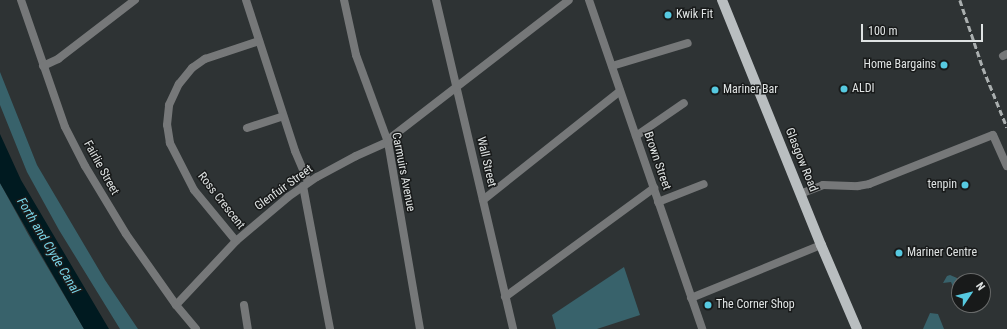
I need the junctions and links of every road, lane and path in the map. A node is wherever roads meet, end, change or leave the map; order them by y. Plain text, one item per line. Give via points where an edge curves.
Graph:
1 (21, 0) edge
2 (135, 0) edge
3 (246, 0) edge
4 (344, 0) edge
5 (436, 0) edge
6 (569, 0) edge
7 (589, 0) edge
8 (722, 0) edge
9 (259, 42) junction
10 (688, 43) dead end
11 (43, 66) junction
12 (612, 66) junction
13 (456, 88) junction
14 (620, 91) junction
15 (684, 103) dead end
16 (283, 116) junction
17 (247, 128) dead end
18 (636, 136) junction
19 (388, 142) junction
20 (1007, 166) edge
21 (306, 184) junction
22 (704, 184) dead end
23 (654, 188) junction
24 (800, 194) junction
25 (483, 200) junction
26 (658, 202) junction
27 (236, 241) junction
28 (821, 245) junction
29 (505, 297) junction
30 (691, 298) junction
31 (244, 305) dead end
32 (176, 306) junction
33 (196, 329) edge
34 (248, 329) edge
35 (330, 329) edge
36 (420, 329) edge
37 (513, 329) edge
38 (702, 329) edge
39 (857, 329) edge

1 - 11 street, Fairlie Street
2 - 11 street via 58,59
3 - 9 street
4 - 19 street, Carmuirs Avenue via 356,55
5 - 13 street, Wall Street
6 - 13 street, Glenfuir Street
7 - 12 street, Brown Street
8 - 24 main road, Glasgow Road
9 - 16 street
9 - 27 street, Ross Crescent via 205,59 192,68 178,84 169,106 170,143 194,190
10 - 12 street
11 - 32 street, Fairlie Street via 65,127 85,166 126,234
12 - 14 street, Brown Street
13 - 19 street, Glenfuir Street
13 - 25 street, Wall Street
14 - 18 street, Brown Street
14 - 25 street
15 - 18 street
16 - 17 street
16 - 21 street
18 - 23 street, Brown Street
19 - 21 street, Glenfuir Street via 356,156
19 - 36 street, Carmuirs Avenue
20 - 24 street via 993,135 869,184 823,185
21 - 27 street, Glenfuir Street
21 - 35 street
22 - 26 street
23 - 26 street, Brown Street
23 - 29 street
24 - 28 main road, Glasgow Road
25 - 29 street, Wall Street
26 - 30 street, Brown Street
27 - 32 street, Glenfuir Street
28 - 30 street
28 - 39 main road, Glasgow Road
29 - 37 street, Wall Street
30 - 38 street, Brown Street
31 - 34 street
32 - 33 street, Fairlie Street

